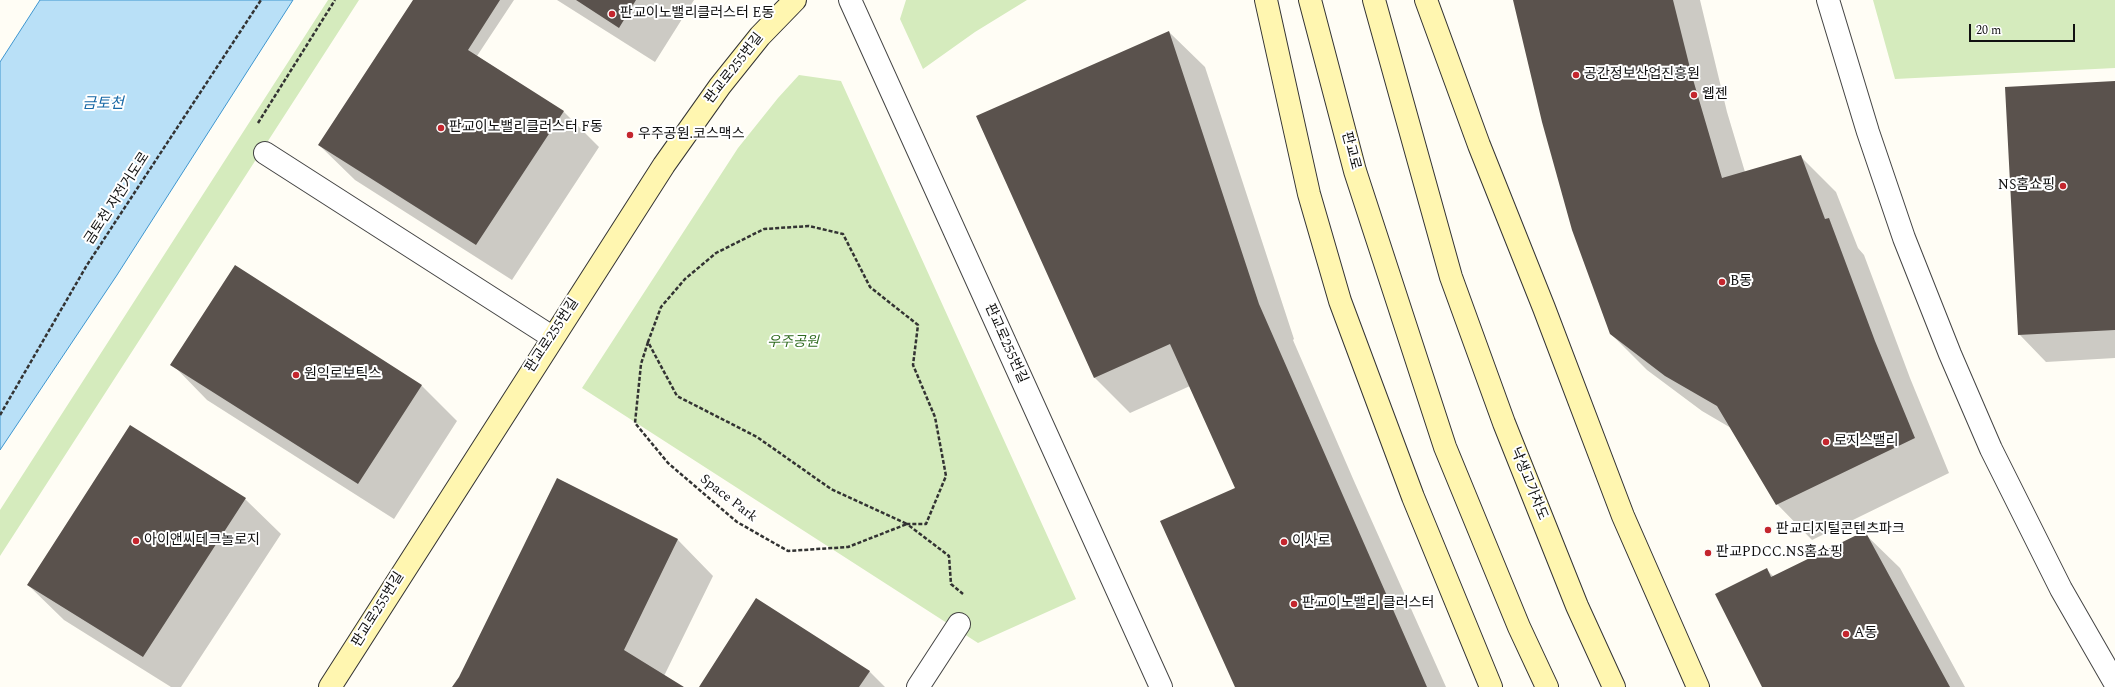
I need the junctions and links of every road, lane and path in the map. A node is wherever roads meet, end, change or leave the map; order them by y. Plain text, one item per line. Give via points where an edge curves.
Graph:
1 (262, 0) edge
2 (335, 0) edge
3 (795, 0) edge
4 (850, 0) edge
5 (1266, 0) edge
6 (1310, 0) edge
7 (1374, 0) edge
8 (1426, 0) edge
9 (1828, 0) edge
10 (255, 128) dead end
11 (265, 153) dead end
12 (552, 337) junction
13 (648, 342) junction
14 (0, 415) edge
15 (907, 524) junction
16 (959, 624) joint
17 (2115, 683) edge
18 (330, 687) edge
19 (918, 687) edge
20 (1161, 687) edge
21 (1491, 687) edge
22 (1547, 687) edge
23 (1614, 687) edge
24 (1698, 687) edge

1 - 14 path, 금토천 자전거도로 via 87,265
2 - 10 path
3 - 12 main road, 판교로255번길 via 760,36 720,86 664,165
4 - 20 street, 판교로255번길
5 - 21 main road via 1268,20 1309,194 1340,301 1413,497
6 - 22 main road, 판교로 via 1355,171 1445,446 1519,627
7 - 23 main road, 낙생고가차도 via 1451,277 1504,423 1568,584
8 - 24 main road via 1623,516
9 - 17 street via 1868,132 1904,238 1950,354 1991,449 2061,589
11 - 12 street
12 - 18 main road, 판교로255번길
13 - 15 path, Space Park via 677,396 757,437 831,489
13 - 15 path, Space Park via 641,364 635,423 668,463 737,522 788,551 848,548
13 - 15 path, Space Park via 661,307 684,279 716,253 764,230 809,226 843,234 870,288 918,325 913,365 935,417 946,476 926,524
15 - 16 path, Space Park via 949,556 951,584 976,604
16 - 19 street

